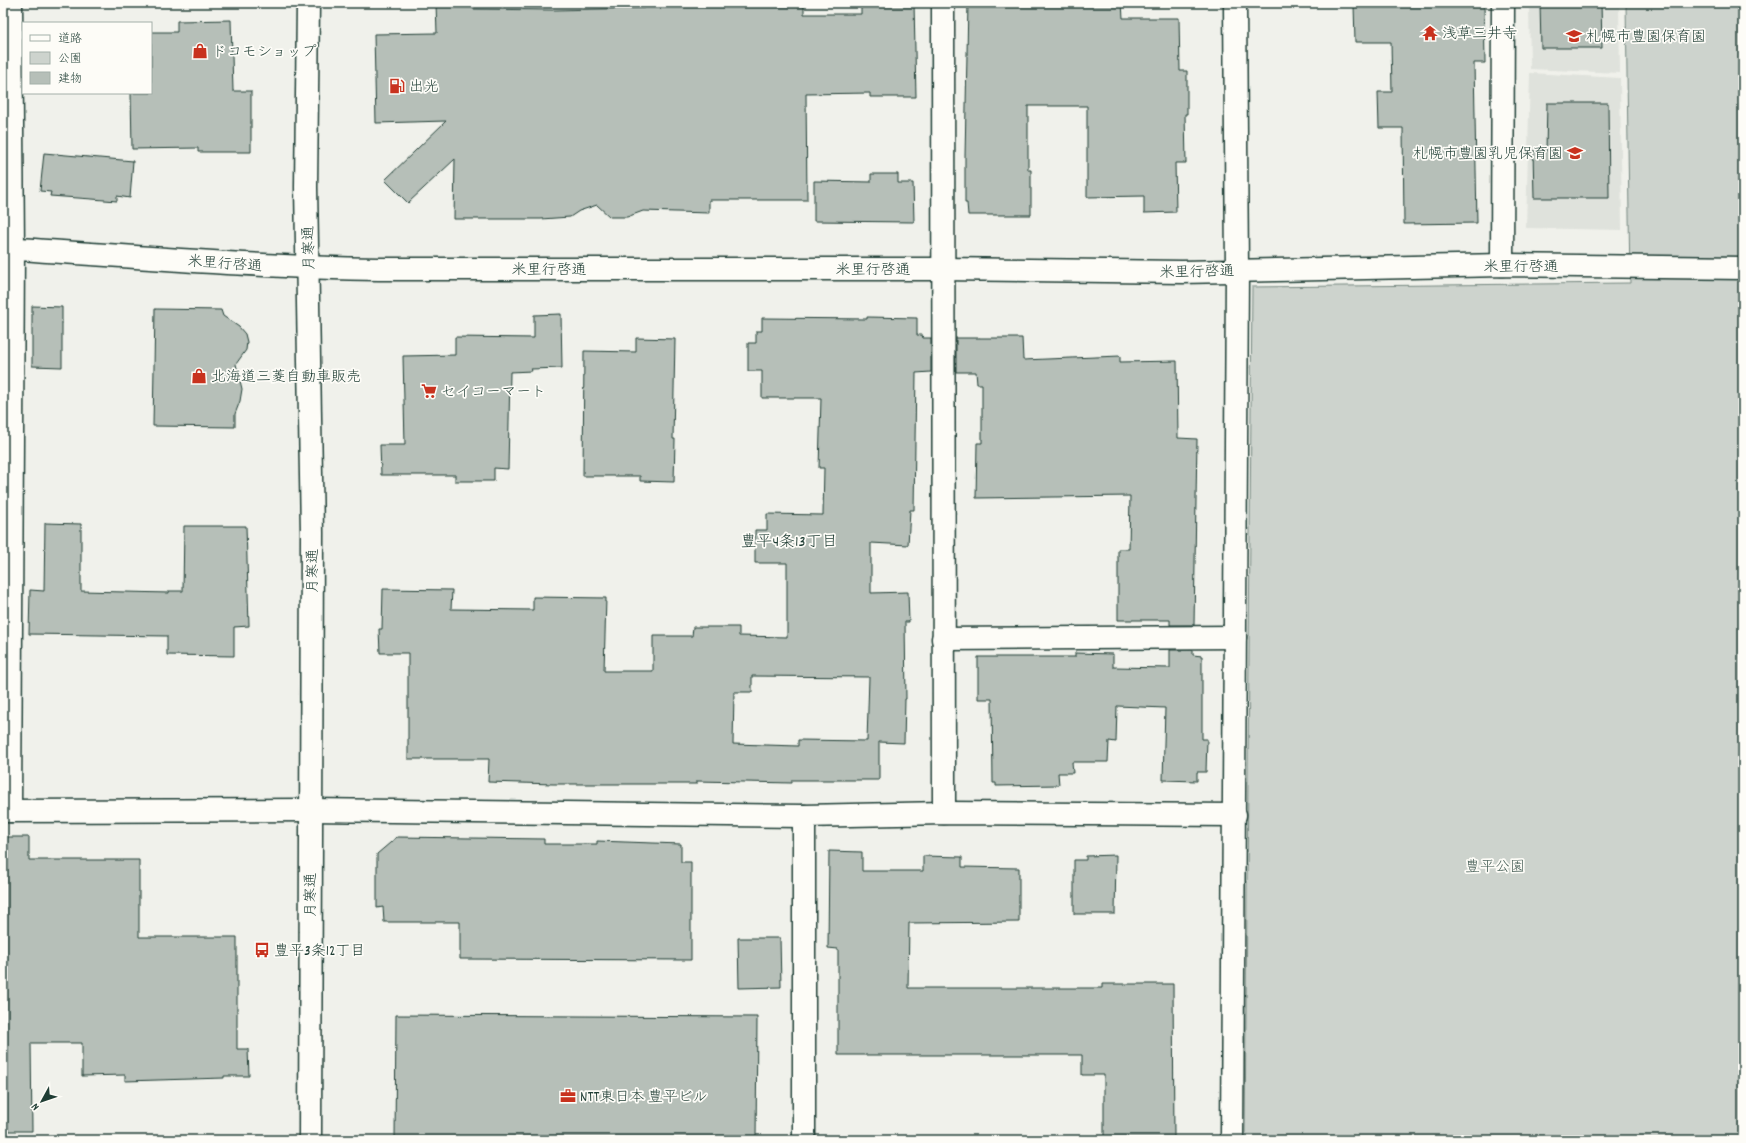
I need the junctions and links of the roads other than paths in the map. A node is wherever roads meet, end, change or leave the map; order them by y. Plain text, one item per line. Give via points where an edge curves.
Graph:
1 (11, 3) edge
2 (308, 3) edge
3 (942, 3) edge
4 (1235, 3) edge
5 (1503, 3) edge
6 (8, 248) edge
7 (1502, 265) junction
8 (308, 268) junction
9 (1743, 268) edge
10 (942, 269) junction
11 (1237, 271) junction
12 (1235, 637) junction
13 (943, 639) junction
14 (311, 810) junction
15 (6, 811) edge
16 (944, 813) junction
17 (1235, 815) junction
18 (804, 816) junction
19 (310, 1140) edge
20 (804, 1140) edge
21 (1232, 1140) edge

1 - 6 main road
2 - 8 main road, 月寒通
3 - 10 main road
4 - 11 main road
5 - 7 main road
6 - 8 main road, 米里行啓通
6 - 15 main road
7 - 9 main road, 米里行啓通
7 - 11 main road, 米里行啓通
8 - 10 main road, 米里行啓通
8 - 14 main road, 月寒通 via 312,533
10 - 11 main road, 米里行啓通
10 - 13 main road
11 - 12 main road
12 - 13 main road
12 - 17 main road
13 - 16 main road
14 - 15 main road
14 - 18 main road
14 - 19 main road, 月寒通
16 - 17 main road
16 - 18 main road
17 - 21 main road
18 - 20 main road

